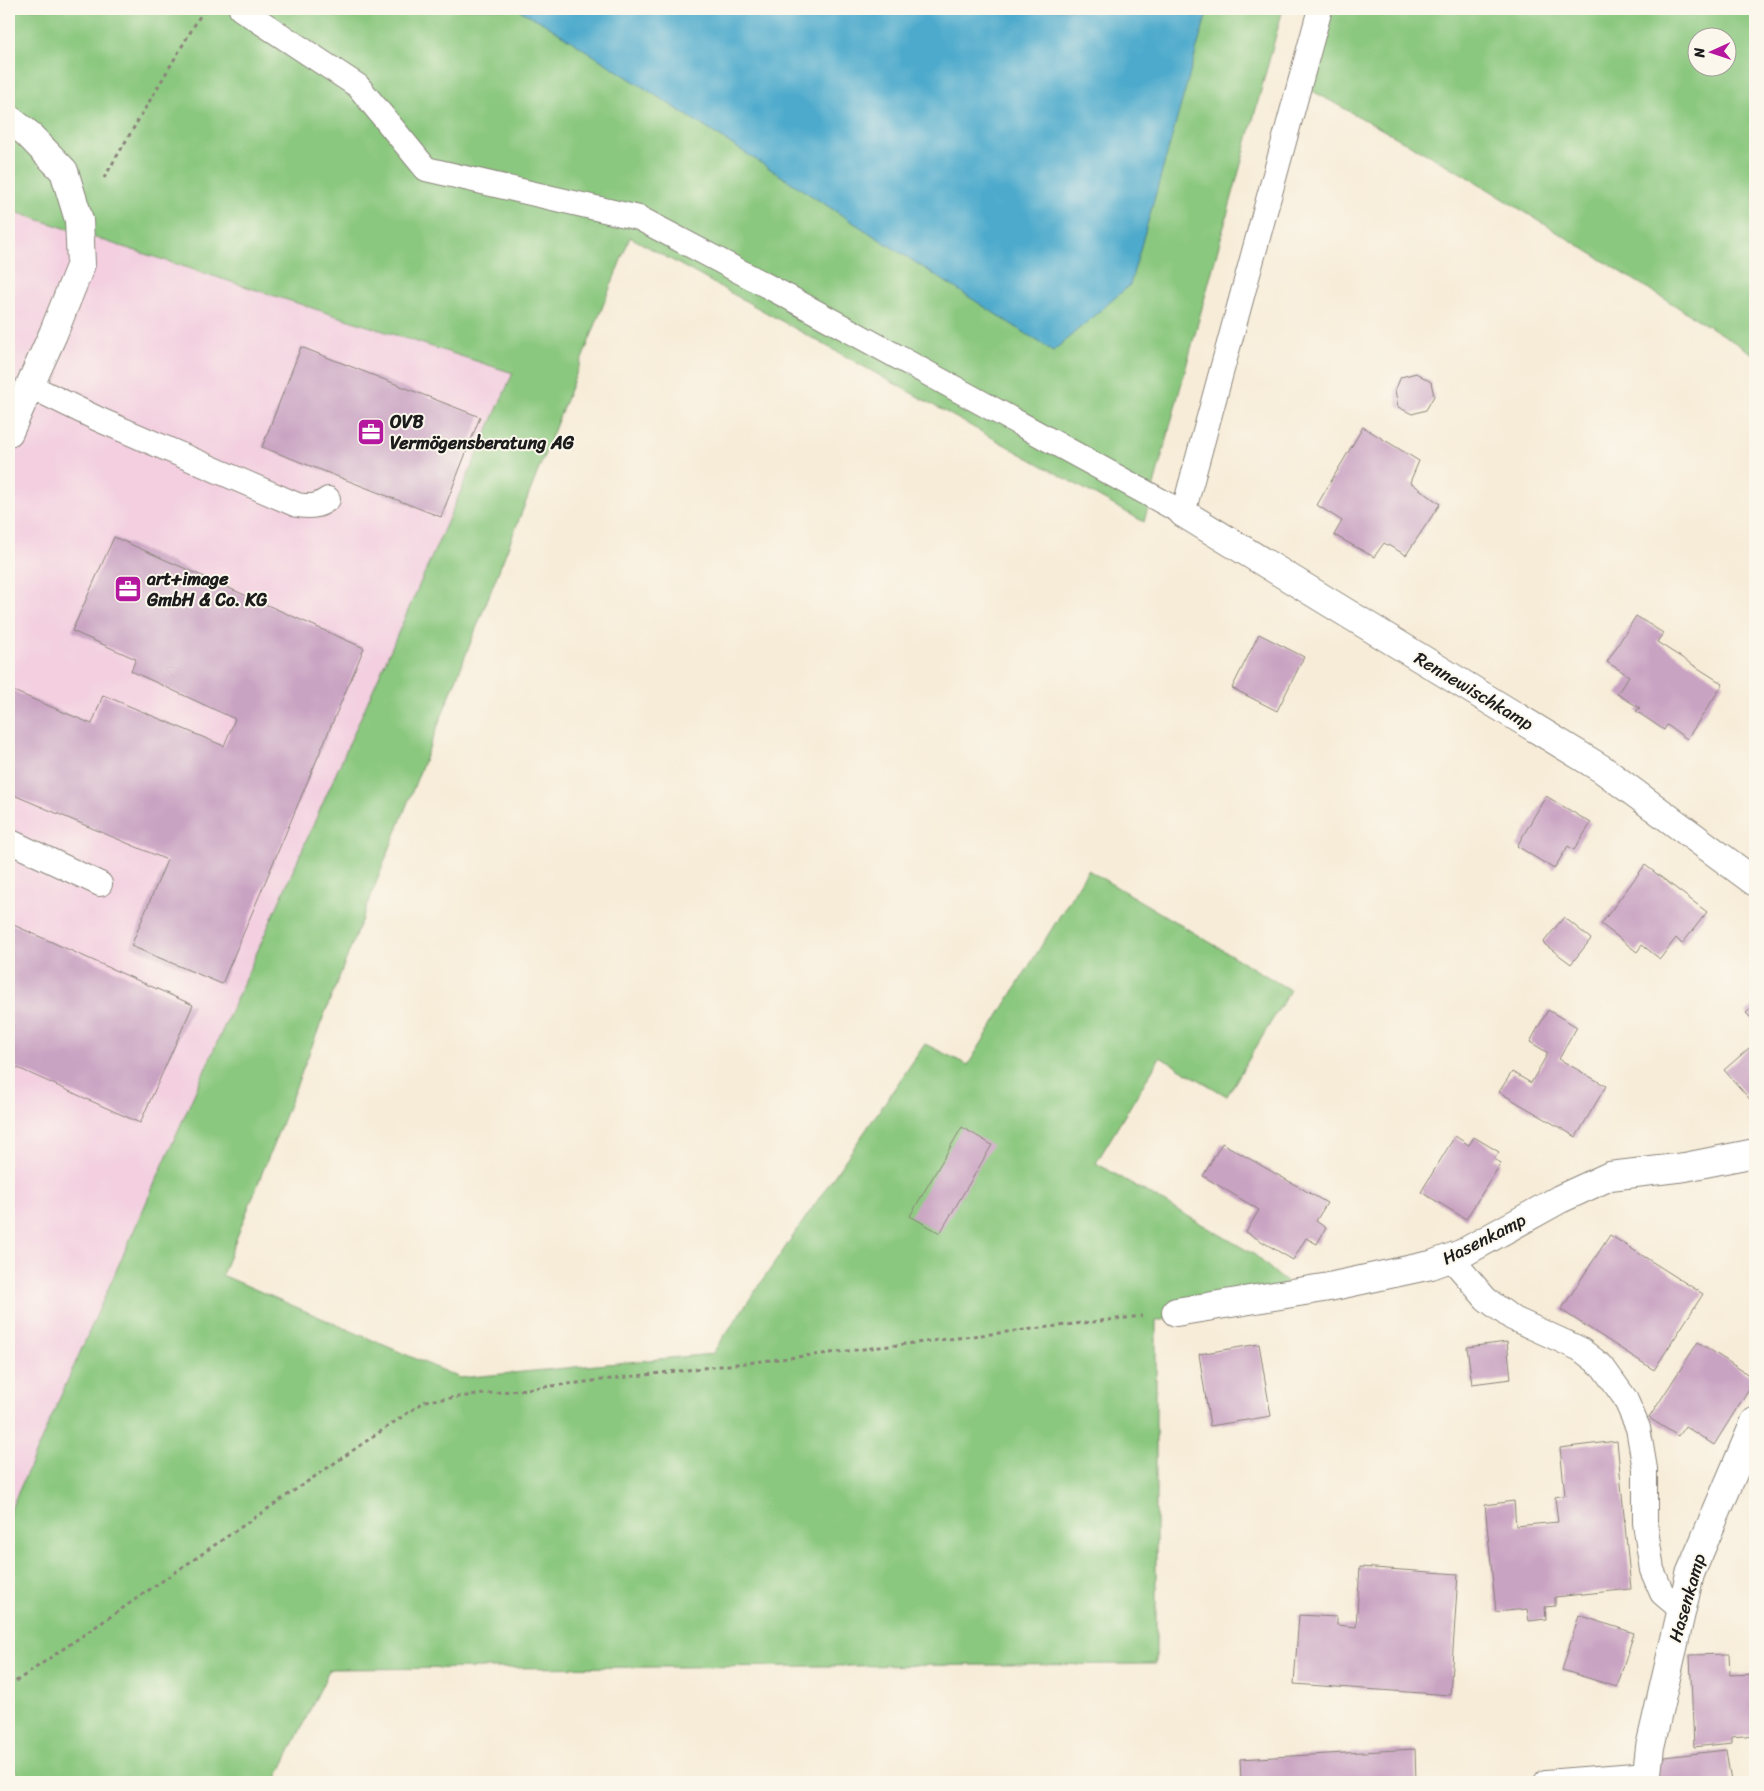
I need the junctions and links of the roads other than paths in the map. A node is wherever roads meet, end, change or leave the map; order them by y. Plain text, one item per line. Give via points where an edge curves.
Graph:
1 (241, 9) edge
2 (1320, 9) edge
3 (9, 119) edge
4 (30, 386) junction
5 (9, 432) edge
6 (328, 499) dead end
7 (1183, 513) junction
8 (9, 841) edge
9 (1755, 882) edge
10 (100, 884) dead end
11 (1755, 1153) edge
12 (1451, 1258) junction
13 (1176, 1312) road end
14 (1755, 1422) edge
15 (1682, 1610) junction
16 (1647, 1778) edge
17 (1546, 1782) edge

1 - 7 lane via 358,86 426,169 639,218
2 - 7 lane
3 - 4 street via 64,171 79,220 81,264
4 - 5 street
4 - 6 lane via 100,420 297,505 310,507
7 - 9 street, Rennewischkamp via 1602,769
8 - 10 lane
11 - 12 street, Hasenkamp via 1685,1167 1610,1176
12 - 13 street, Hasenkamp via 1329,1287
12 - 15 lane via 1486,1299 1512,1318 1580,1350 1602,1366 1625,1398 1638,1428 1645,1469 1645,1522 1652,1570 1662,1593
14 - 15 street, Hasenkamp via 1690,1574
15 - 16 street, Hasenkamp via 1650,1747
16 - 17 lane

